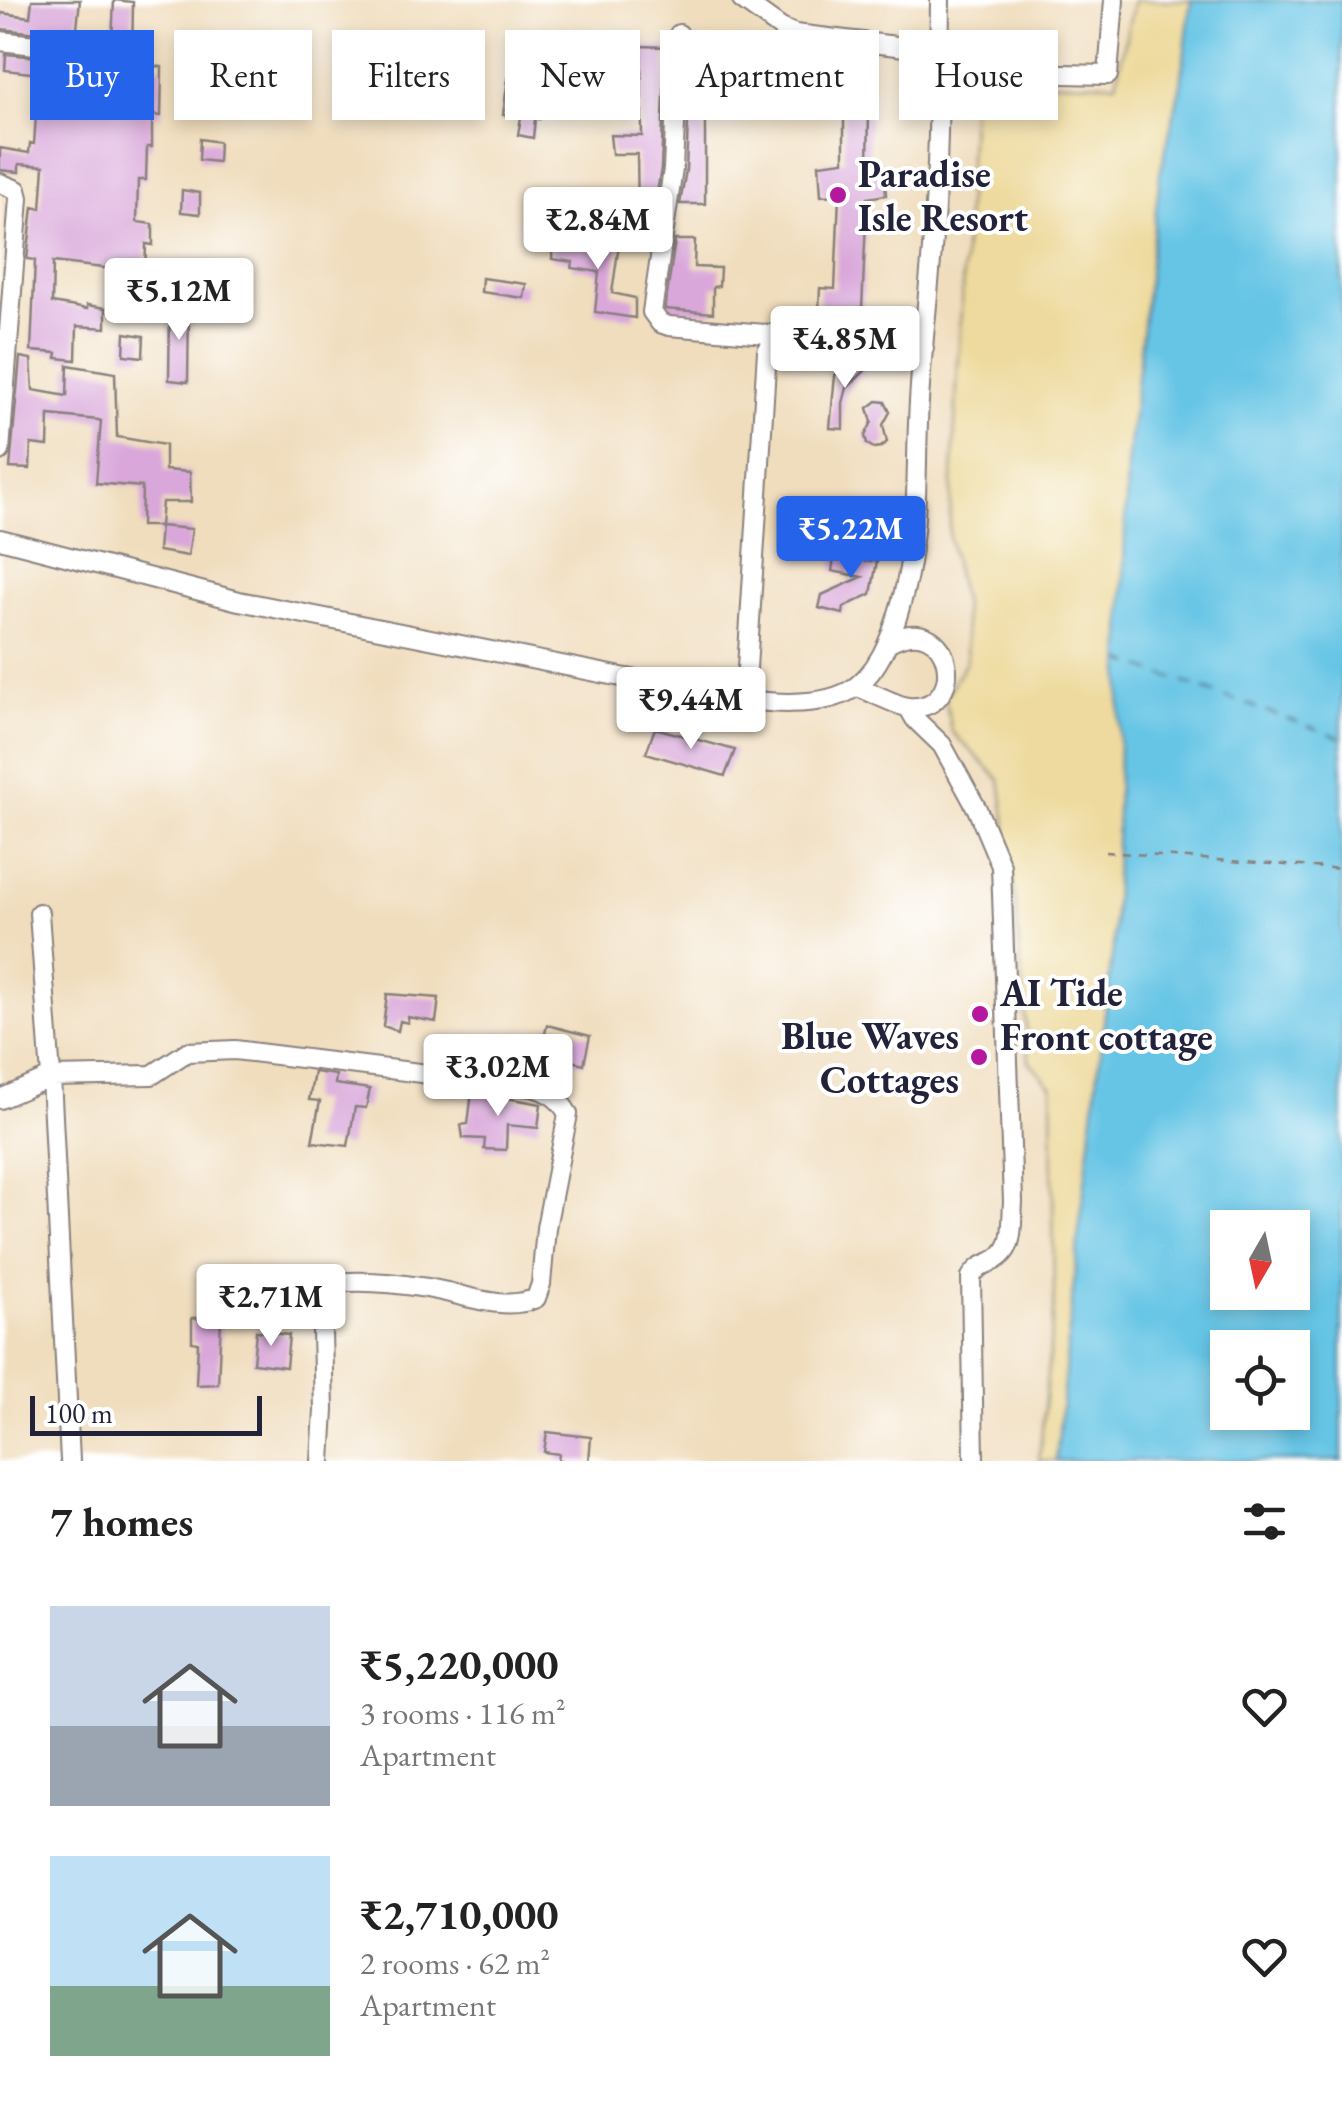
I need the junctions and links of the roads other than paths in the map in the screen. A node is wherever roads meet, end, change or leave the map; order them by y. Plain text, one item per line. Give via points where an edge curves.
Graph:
1 (742, 0) edge
2 (940, 0) edge
3 (1114, 0) edge
4 (939, 30) edge
5 (0, 40) edge
6 (30, 44) edge
7 (899, 46) edge
8 (1058, 74) edge
9 (676, 120) edge
10 (937, 120) edge
11 (0, 183) edge
12 (778, 335) junction
13 (924, 348) junction
14 (0, 451) edge
15 (0, 539) edge
16 (888, 643) junction
17 (876, 664) junction
18 (856, 686) junction
19 (887, 698) junction
20 (746, 700) junction
21 (908, 707) junction
22 (39, 914) dead end
23 (52, 1078) junction
24 (0, 1099) edge
25 (70, 1461) edge
26 (322, 1461) edge
27 (974, 1461) edge

1 - 7 street via 781,28 807,37
2 - 4 street
3 - 8 street via 1108,75
5 - 6 street
9 - 12 street via 652,312 670,326
10 - 13 street
11 - 14 street via 20,198
12 - 13 street
12 - 20 street via 767,351
13 - 16 street via 916,516 905,590
15 - 20 street via 240,601
16 - 17 street
16 - 21 street via 924,636 948,661 940,694
17 - 18 street
17 - 19 street
18 - 19 street
18 - 20 street via 832,697
19 - 21 street
21 - 27 street via 942,744 1001,866 1013,1202 1010,1248 971,1277
22 - 23 street
23 - 24 street
23 - 25 street
23 - 26 street via 152,1076 188,1052 235,1050 534,1086 562,1102 567,1124 536,1298 498,1302 425,1288 324,1285

